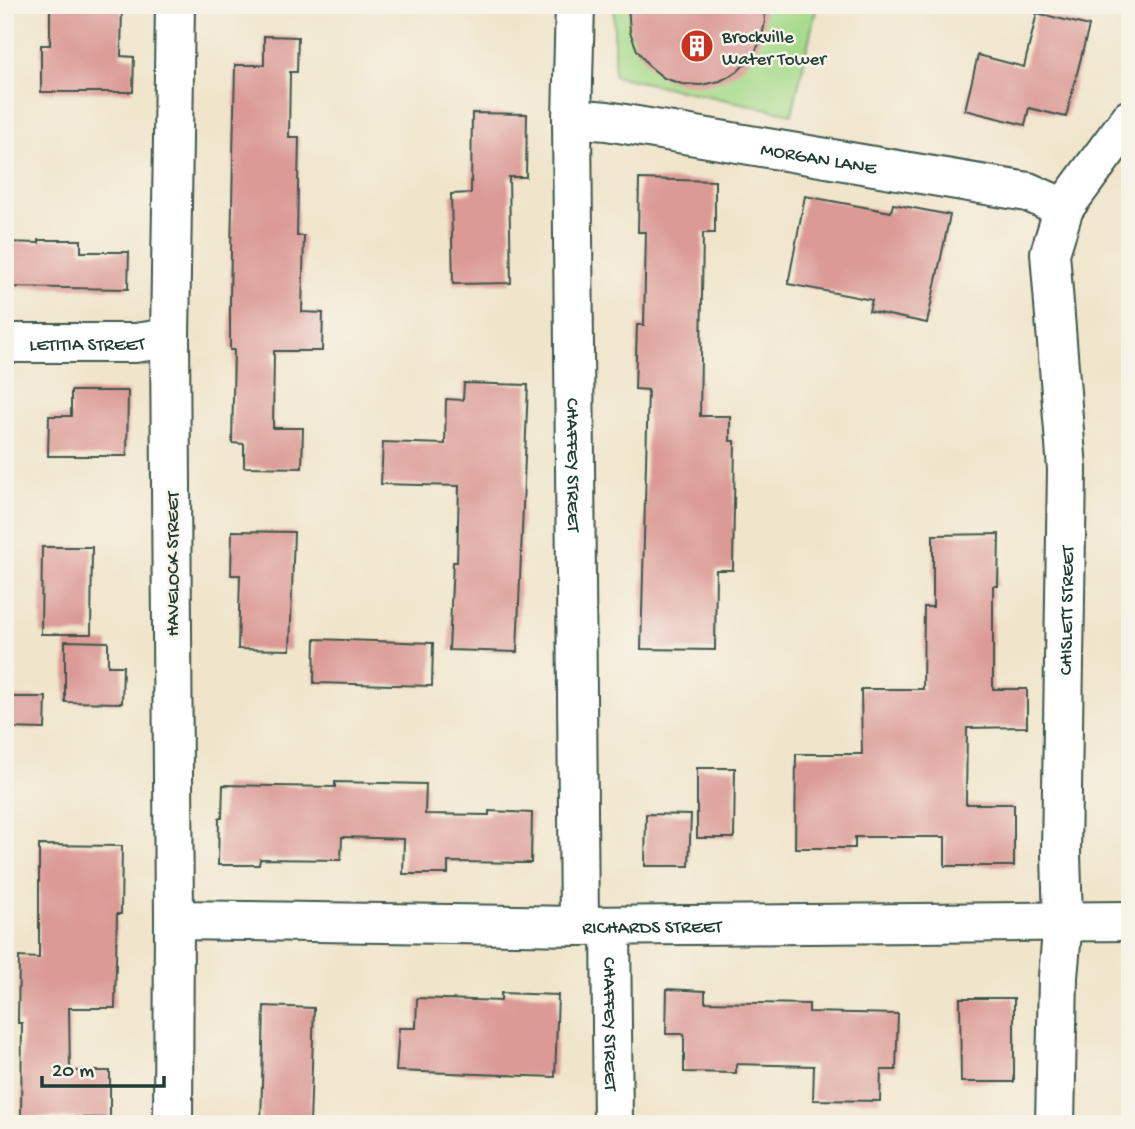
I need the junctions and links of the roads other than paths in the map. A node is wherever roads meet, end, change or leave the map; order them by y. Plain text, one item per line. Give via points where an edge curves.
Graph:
1 (175, 5) edge
2 (575, 5) edge
3 (572, 117) junction
4 (1130, 119) edge
5 (1064, 208) junction
6 (170, 338) junction
7 (5, 343) edge
8 (174, 920) junction
9 (1063, 921) junction
10 (1130, 921) edge
11 (595, 926) junction
12 (173, 1124) edge
13 (612, 1124) edge
14 (1055, 1124) edge

1 - 6 street, HAVELOCK STREET
2 - 3 street, CHAFFEY STREET
3 - 5 street, MORGAN LANE via 1028,192
3 - 11 street, CHAFFEY STREET
4 - 5 street, CHISLETT STREET
5 - 9 street, CHISLETT STREET via 1050,253 1067,470
6 - 7 street, LETITIA STREET via 135,343
6 - 8 street, HAVELOCK STREET
8 - 11 street, RICHARDS STREET
8 - 12 street, HAVELOCK STREET
9 - 10 street, RICHARDS STREET
9 - 11 street, RICHARDS STREET
9 - 14 street, CHISLETT STREET
11 - 13 street, CHAFFEY STREET

